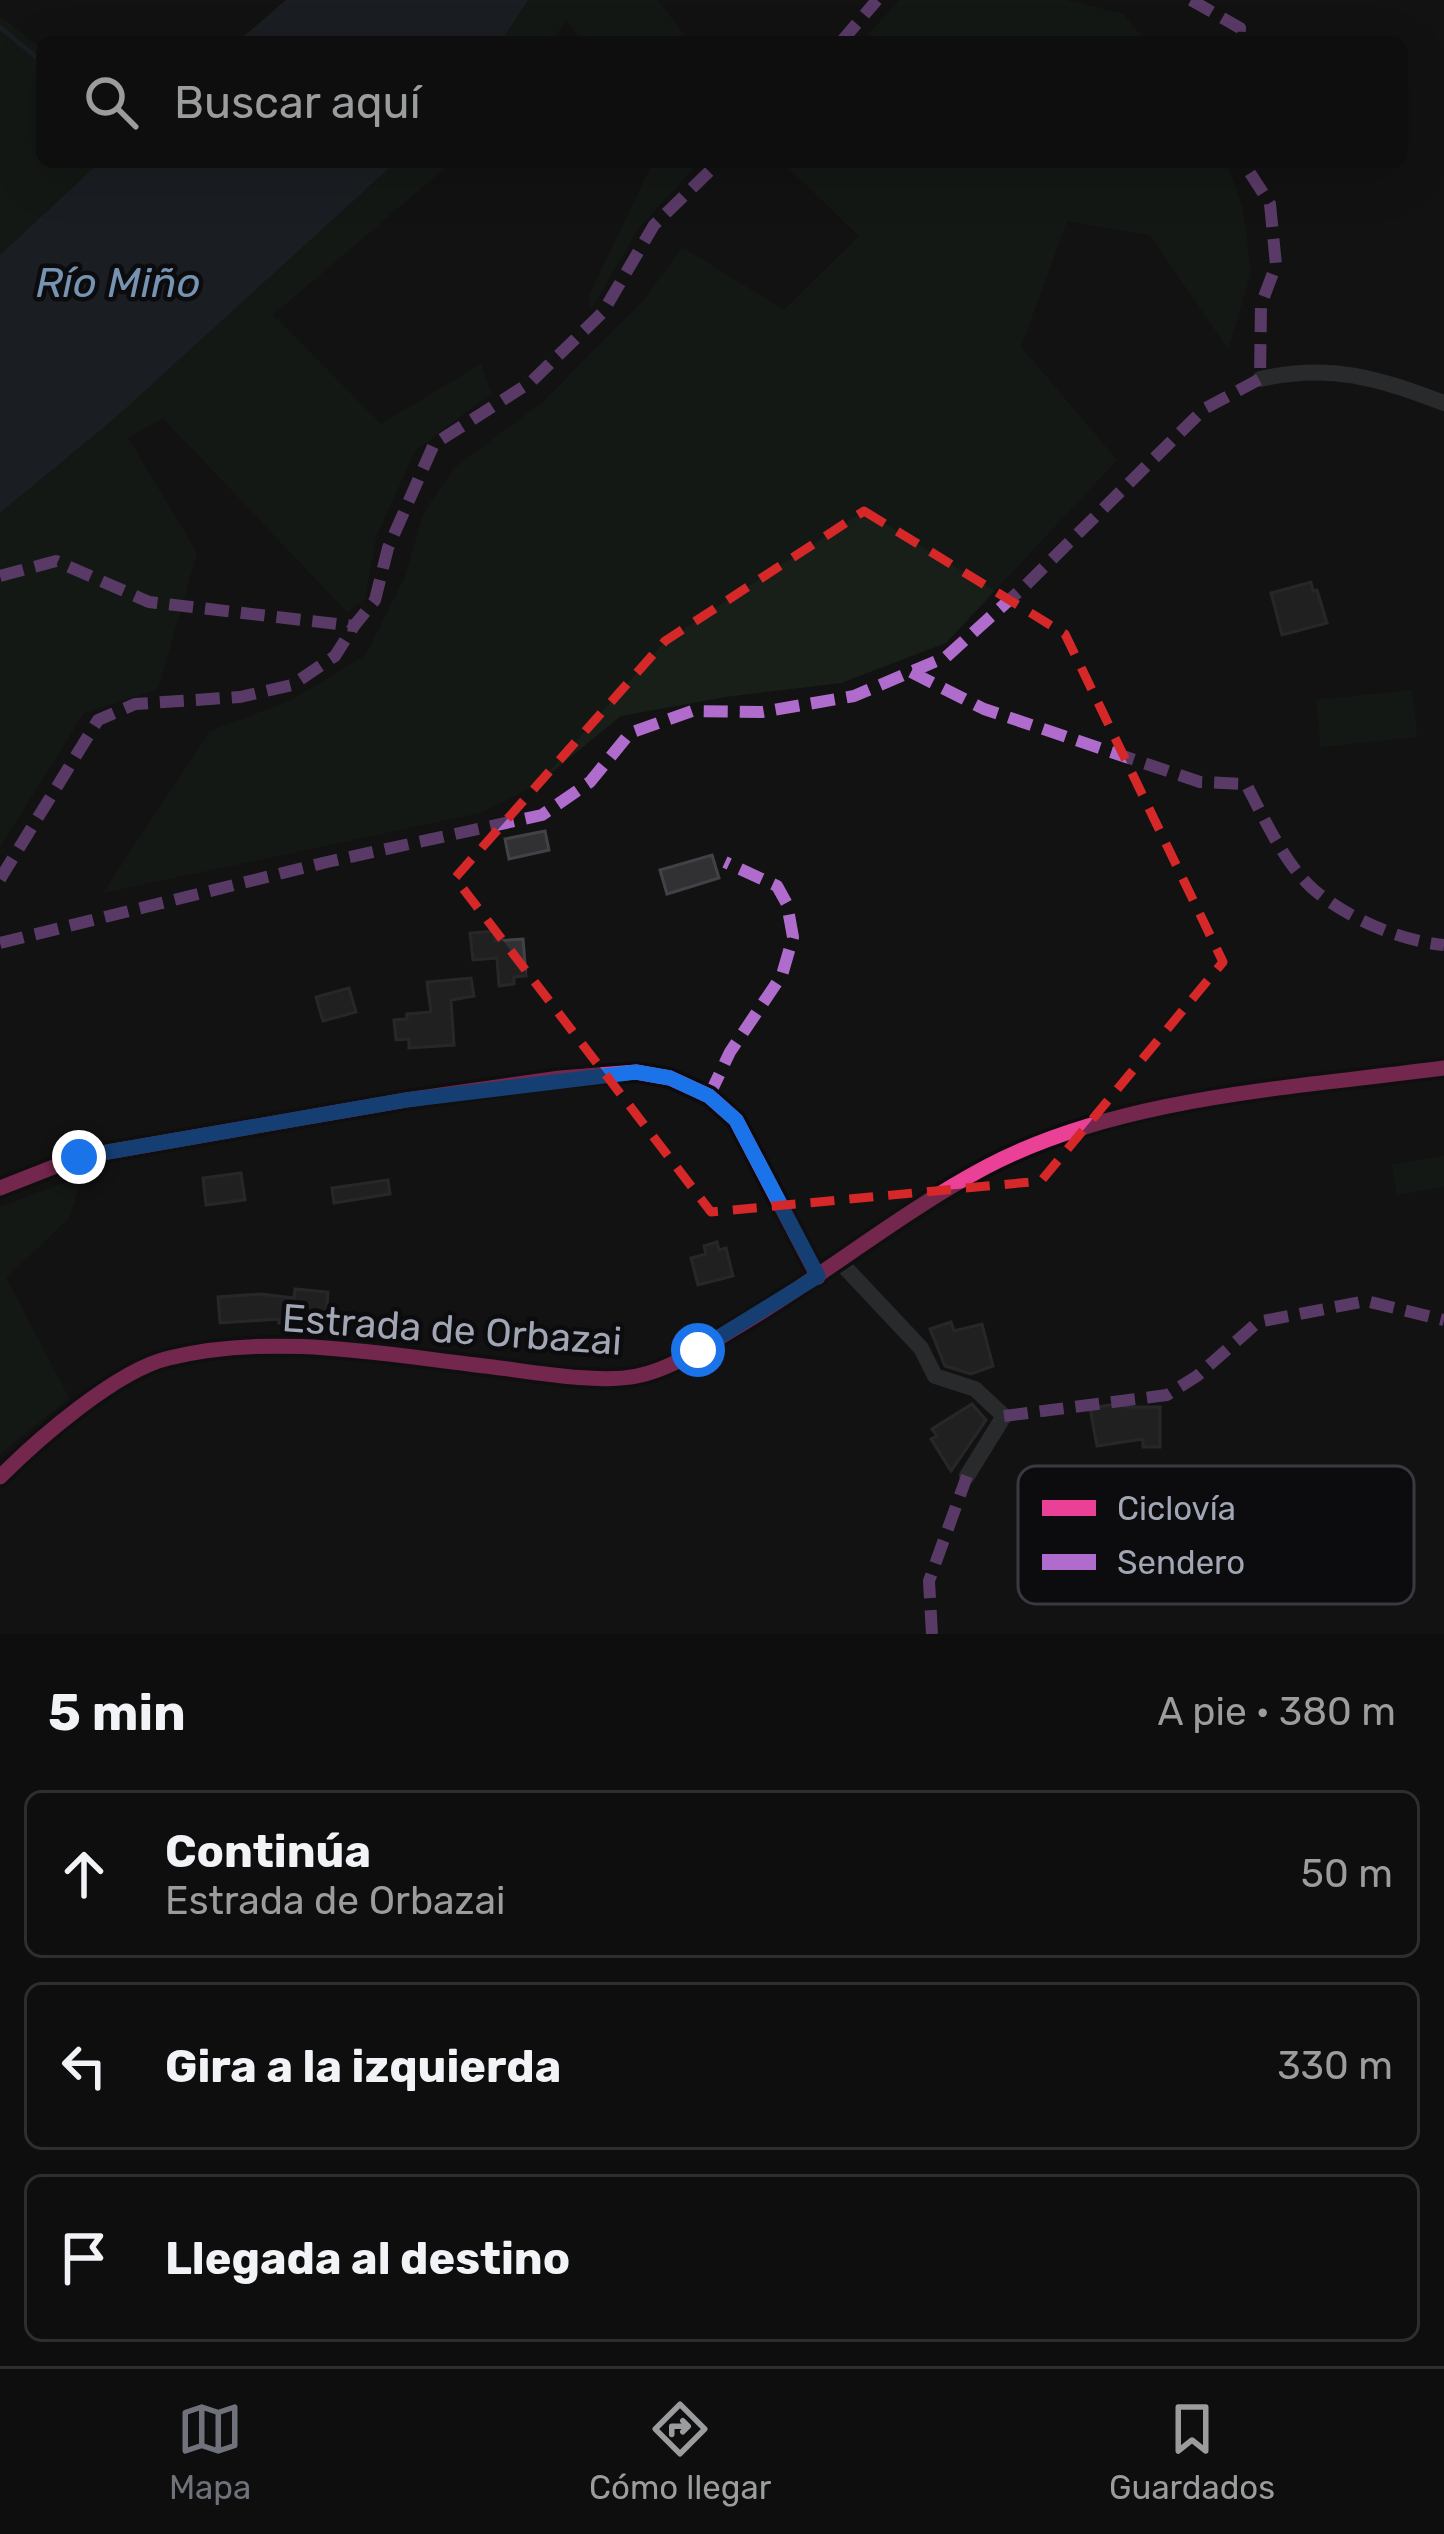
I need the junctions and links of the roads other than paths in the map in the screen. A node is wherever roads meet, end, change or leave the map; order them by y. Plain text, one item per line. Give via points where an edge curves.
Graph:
1 (1260, 379) dead end
2 (1444, 403) edge
3 (1444, 1068) edge
4 (0, 1188) edge
5 (840, 1262) junction
6 (818, 1276) junction
7 (967, 1476) dead end
8 (0, 1477) edge

1 - 2 street via 1351,372
3 - 5 street, Estrada de Orbazai via 1257,1093 1060,1135 986,1167
4 - 6 street via 79,1157 406,1100 636,1072 709,1096 736,1120
5 - 6 street, Estrada de Orbazai
5 - 7 street via 921,1348 935,1376 975,1389 1004,1416
6 - 8 street, Estrada de Orbazai via 698,1350 638,1376 568,1376 300,1345 165,1358 105,1390

